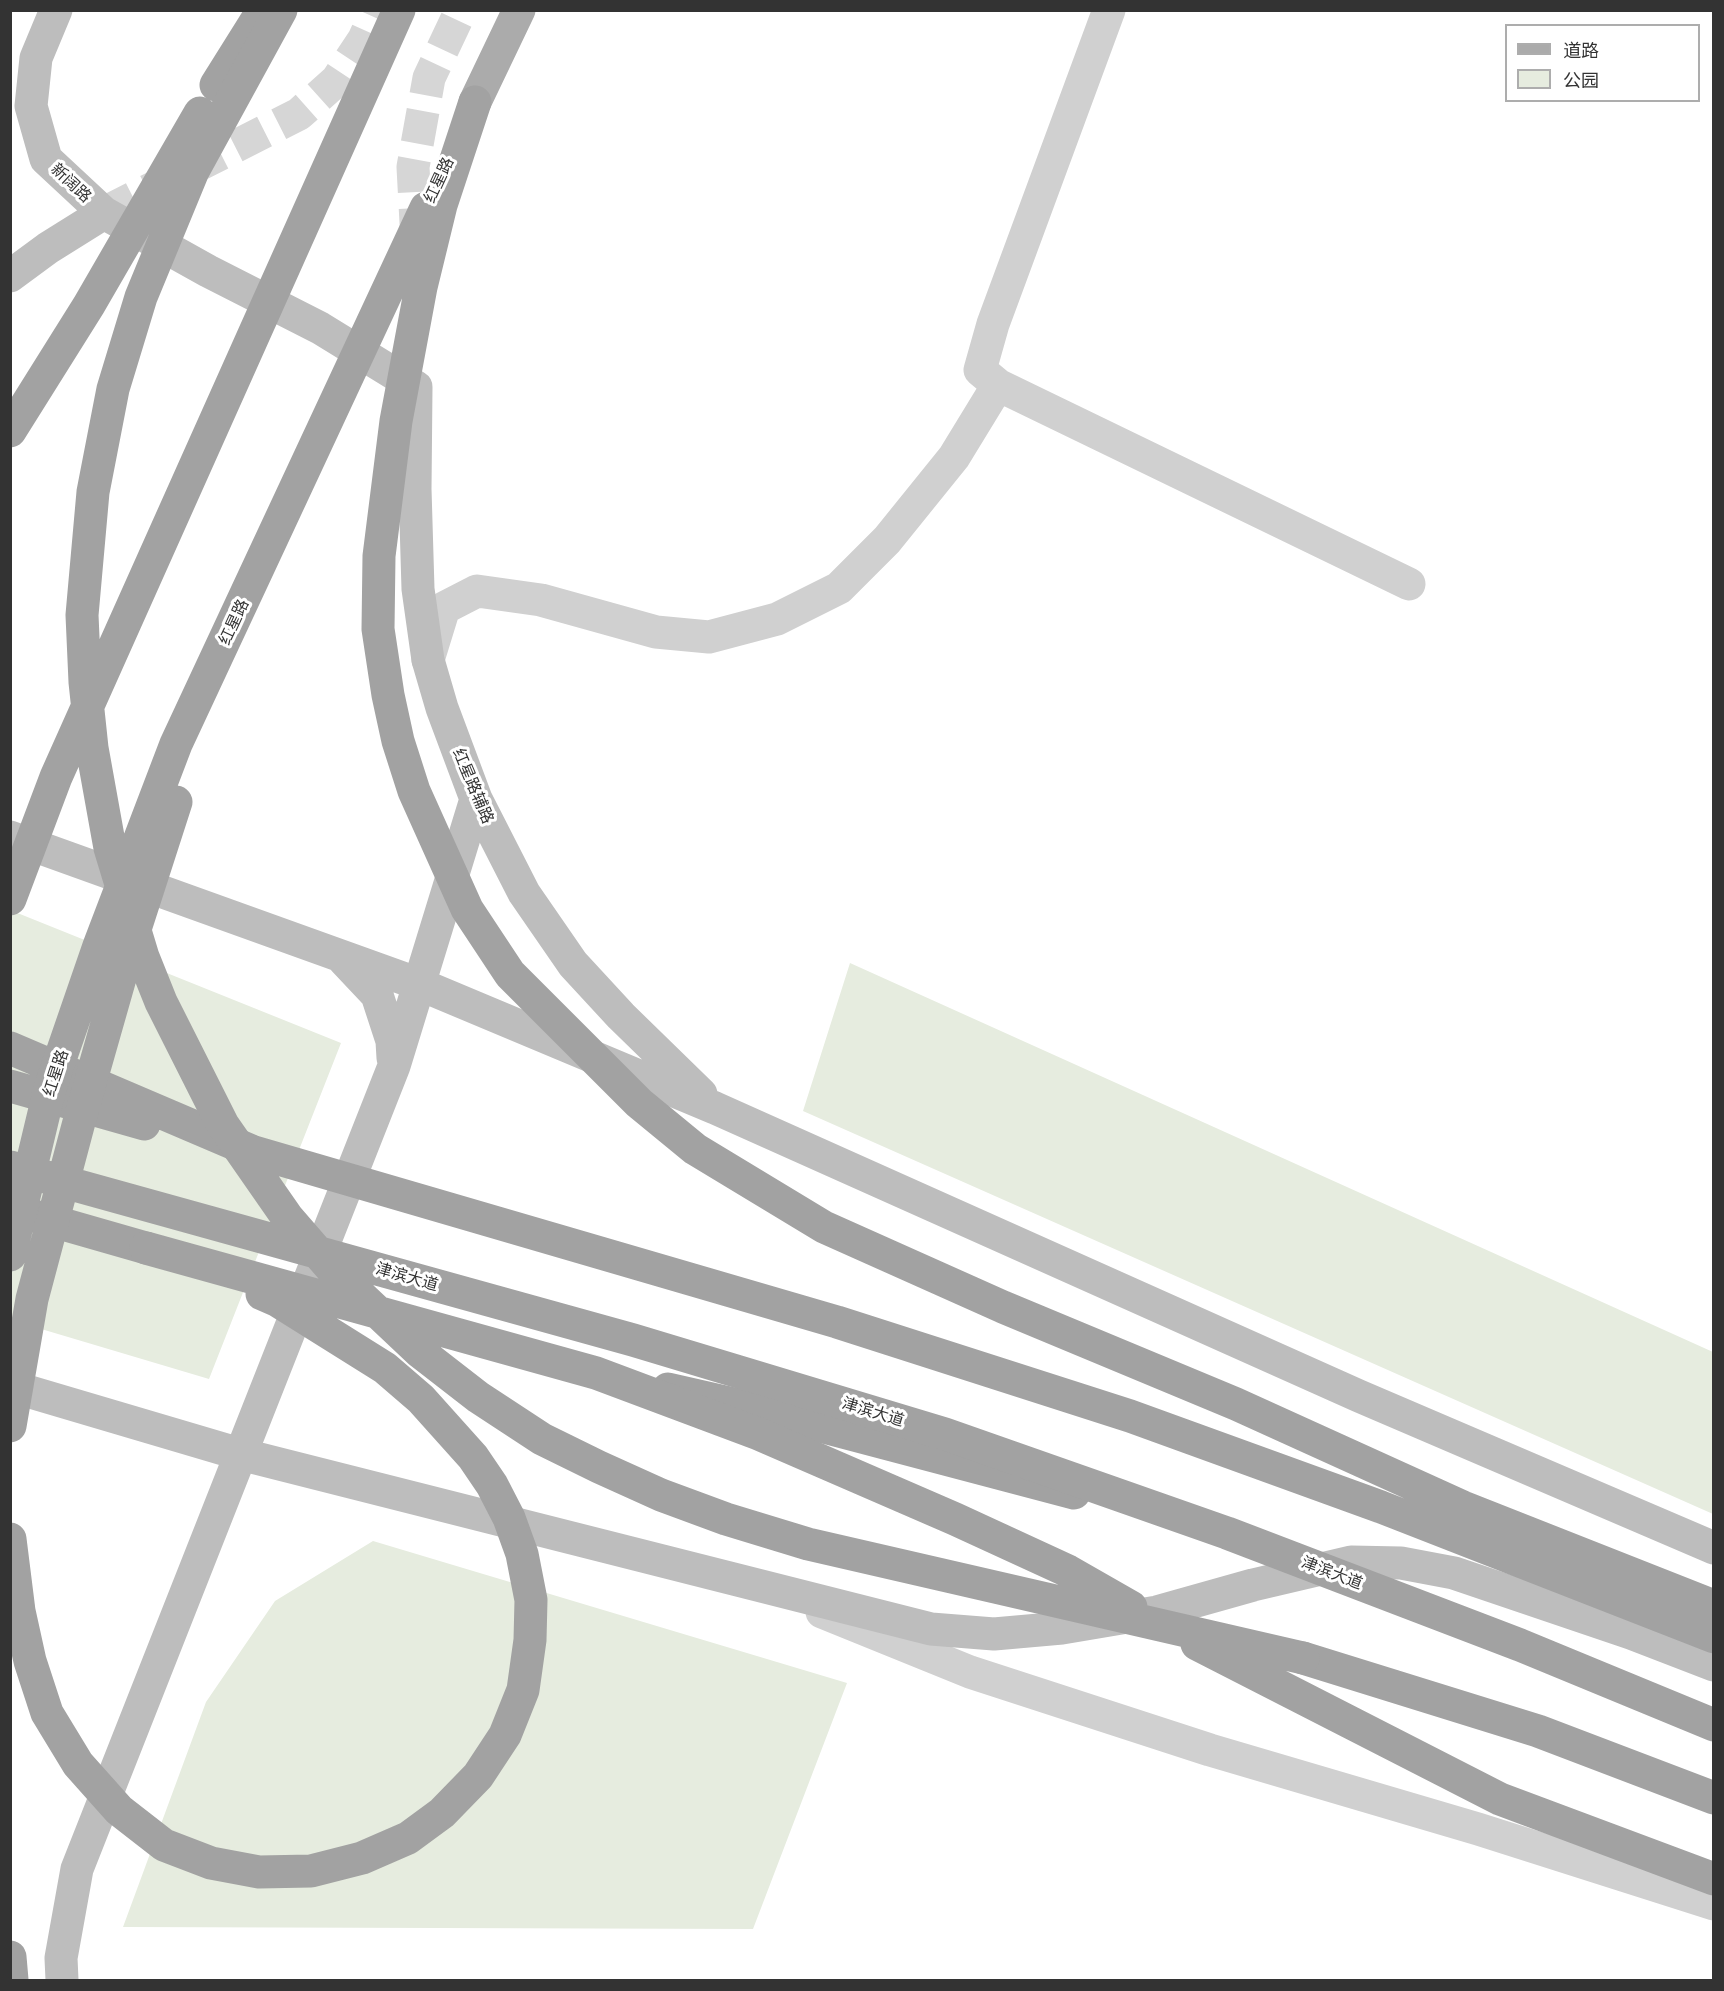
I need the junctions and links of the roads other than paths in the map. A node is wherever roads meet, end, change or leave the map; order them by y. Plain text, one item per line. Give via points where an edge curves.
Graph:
1 (56, 10) edge
2 (263, 10) edge
3 (281, 10) edge
4 (399, 10) edge
5 (519, 10) edge
6 (1109, 10) edge
7 (475, 102) junction
8 (104, 213) junction
9 (10, 276) edge
10 (998, 385) junction
11 (416, 387) joint
12 (10, 431) edge
13 (1409, 584) dead end
14 (222, 648) junction
15 (428, 660) junction
16 (476, 799) junction
17 (10, 837) edge
18 (10, 899) edge
19 (339, 956) junction
20 (419, 984) junction
21 (10, 1048) edge
22 (394, 1066) junction
23 (10, 1086) edge
24 (715, 1108) junction
25 (251, 1151) junction
26 (10, 1167) edge
27 (10, 1209) edge
28 (146, 1248) junction
29 (10, 1255) edge
30 (596, 1373) junction
31 (10, 1386) edge
32 (10, 1426) edge
33 (240, 1454) junction
34 (1227, 1533) junction
35 (10, 1539) edge
36 (1713, 1548) edge
37 (754, 1584) junction
38 (1713, 1606) edge
39 (1713, 1637) edge
40 (1713, 1665) edge
41 (1713, 1725) edge
42 (1713, 1798) edge
43 (1713, 1879) edge
44 (1713, 1904) edge
45 (10, 1957) edge
46 (12, 1980) edge
47 (62, 1980) edge

1 - 8 main road, 新阔路 via 36,58 31,106 46,159
2 - 12 highway, bridge
3 - 42 highway, bridge via 193,171 141,297 113,389 93,492 82,615 85,682 104,822 143,957 186,1057 223,1125 287,1217 332,1269 420,1352 478,1397 542,1439 661,1495 808,1544 1303,1658 1538,1731
4 - 18 highway, bridge via 56,777
5 - 7 main road, 红星路
6 - 10 street via 993,324 980,370
7 - 14 highway, 红星路, bridge
7 - 38 highway, bridge via 421,287 396,421 379,556 378,629 398,741 414,791 467,909 510,974 639,1103 695,1149 824,1227 1236,1404 1463,1507
8 - 9 main road
8 - 11 main road, 新阔路 via 320,328
10 - 13 street
10 - 15 street via 954,457 887,540 839,588 777,619 709,637 667,633 541,600 477,591 444,608
11 - 15 main road, 红星路辅路 via 414,489 418,589
14 - 29 highway, 红星路, bridge via 176,744 99,946 50,1088
14 - 32 highway, bridge via 79,1122 32,1299
15 - 16 main road, 红星路辅路
16 - 20 main road
16 - 24 main road, 红星路辅路 via 524,892 573,964 621,1017
17 - 19 main road
19 - 20 main road
19 - 22 main road via 377,995 392,1041
20 - 22 main road
20 - 24 main road
21 - 25 highway, bridge
22 - 33 main road
23 - 25 highway, bridge
24 - 36 main road via 1359,1396
25 - 39 highway, bridge via 837,1322 1130,1416 1381,1507
26 - 34 highway, 津滨大道, bridge via 633,1340 911,1424
27 - 28 highway, bridge
28 - 30 highway, bridge
28 - 35 highway, bridge via 278,1301 346,1342 421,1399 472,1456 509,1518 522,1554 531,1600 523,1690 505,1735 478,1776 442,1813 408,1838 362,1858 310,1871 259,1872 212,1863 164,1845 119,1810 92,1780 47,1713 19,1611
30 - 34 highway via 756,1409
30 - 43 highway, bridge via 759,1434 1068,1571 1245,1671 1500,1799
31 - 33 main road
33 - 37 main road
33 - 47 main road via 77,1869
34 - 41 highway, 津滨大道, bridge
37 - 40 main road via 931,1629 994,1634 1062,1628 1157,1612 1351,1562 1401,1563 1454,1573
37 - 44 street via 970,1672 1209,1750 1479,1829
45 - 46 highway

